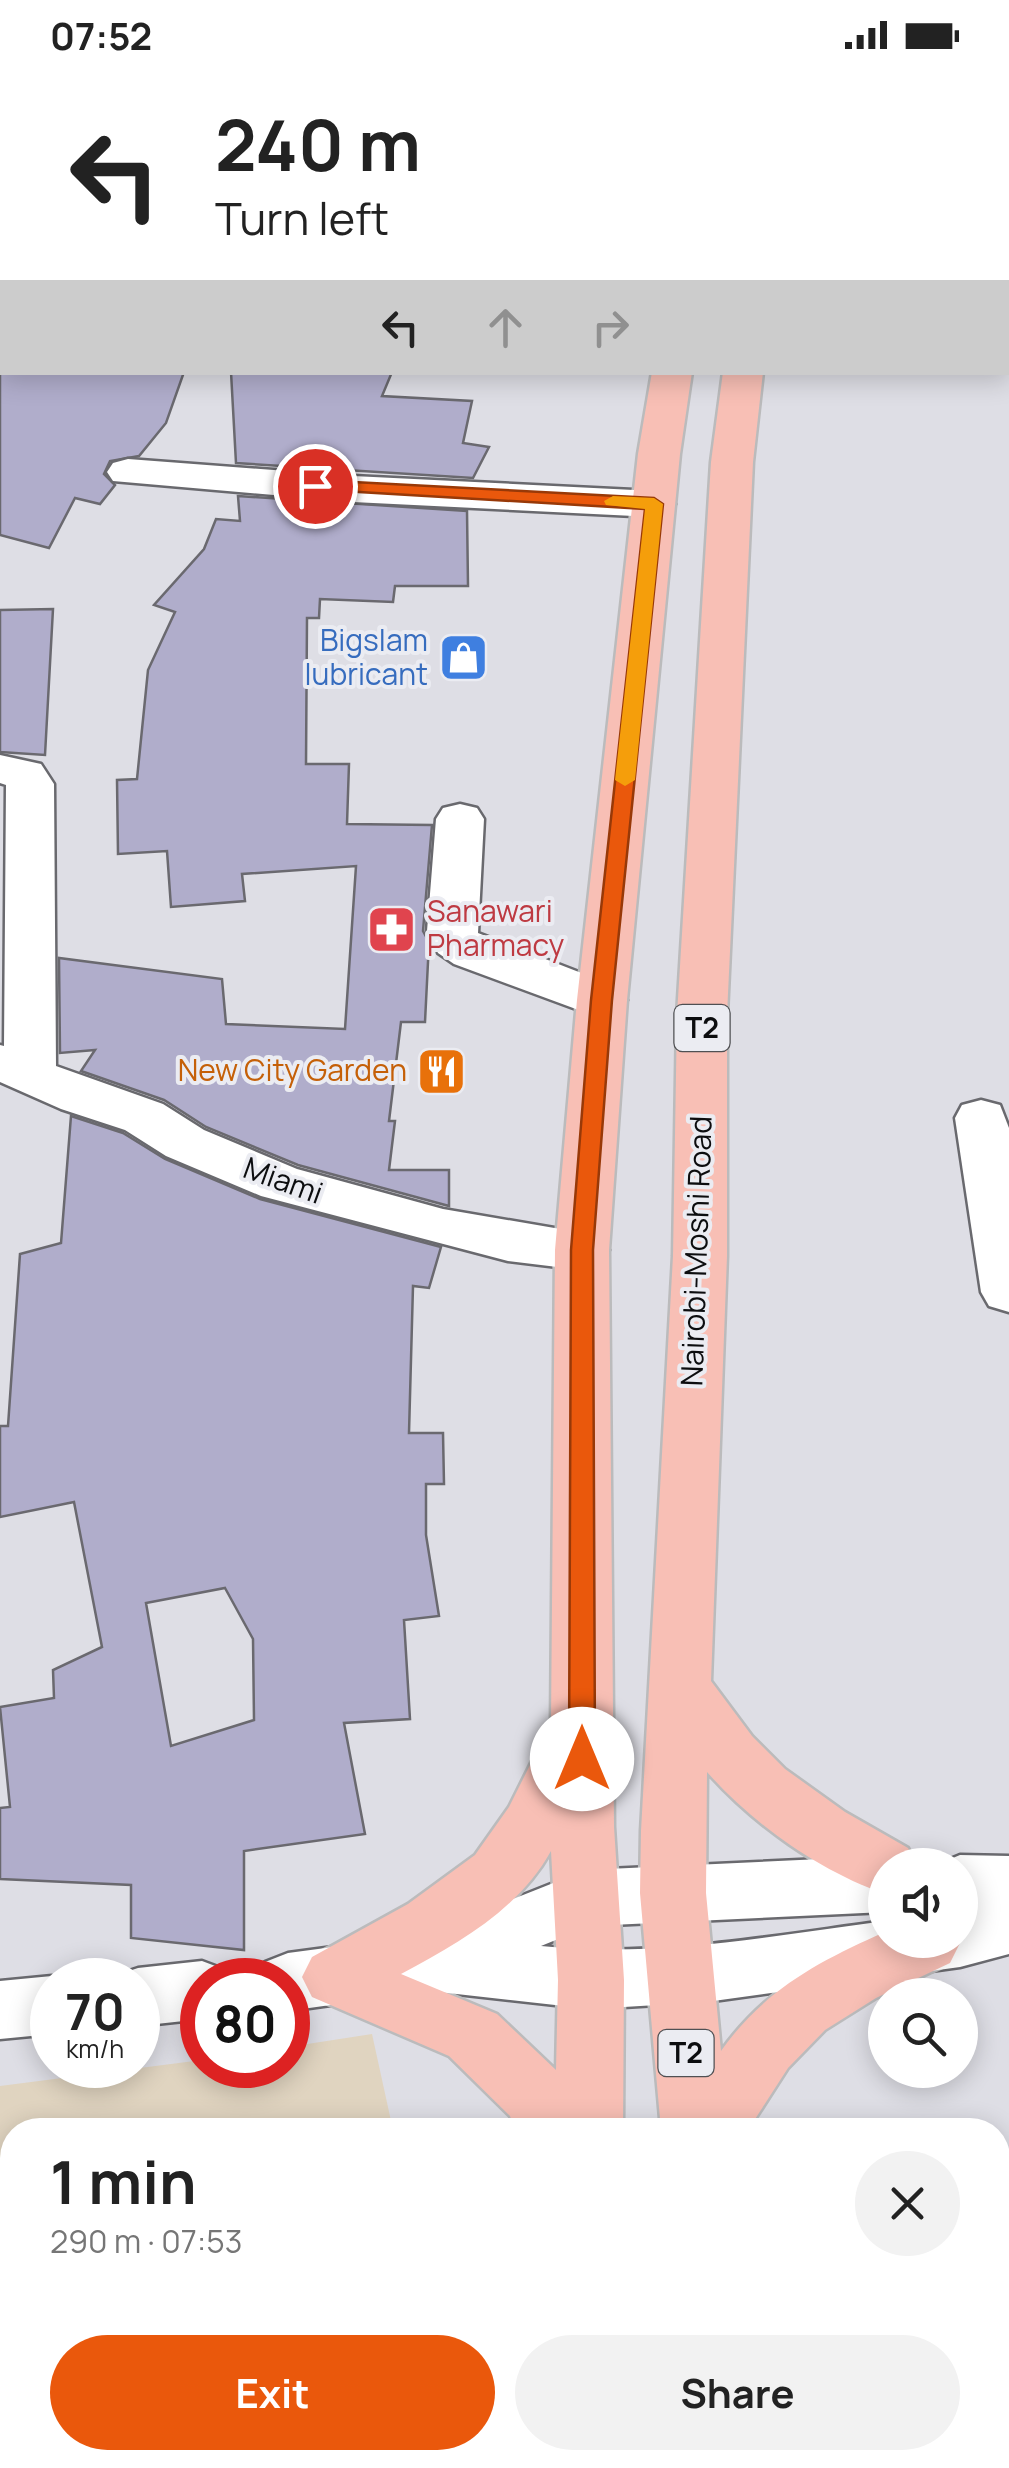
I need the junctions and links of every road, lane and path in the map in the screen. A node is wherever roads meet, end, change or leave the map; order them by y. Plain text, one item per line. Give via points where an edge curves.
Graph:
1 (672, 375) edge
2 (743, 375) edge
3 (128, 472) dead end
4 (654, 504) junction
5 (0, 768) edge
6 (460, 819) dead end
7 (602, 1000) junction
8 (15, 1069) edge
9 (981, 1118) dead end
10 (582, 1250) junction
11 (1009, 1292) edge
12 (679, 1686) junction
13 (582, 1725) junction
14 (868, 1857) edge
15 (978, 1883) edge
16 (1009, 1884) edge
17 (868, 1885) edge
18 (673, 1892) junction
19 (586, 1898) junction
20 (1009, 1926) edge
21 (978, 1933) edge
22 (868, 1951) edge
23 (905, 1958) edge
24 (428, 1962) junction
25 (681, 1976) junction
26 (311, 1979) edge
27 (591, 1980) junction
28 (545, 2118) edge
29 (589, 2118) edge
30 (694, 2118) edge
31 (718, 2118) edge

1 - 4 highway
2 - 12 highway, Nairobi-Moshi Road / T2 via 732,462 702,1015 700,1256
3 - 4 street
4 - 7 highway
5 - 8 street via 24,774 30,784
6 - 7 street via 456,942
7 - 10 highway
8 - 10 street, Miami via 144,1117 280,1182 442,1228
9 - 11 street
10 - 13 highway
12 - 14 highway via 732,1757 810,1822
12 - 18 highway, Nairobi-Moshi Road / T2
13 - 19 highway
13 - 26 highway via 513,1856 480,1888
15 - 16 street
17 - 18 street
18 - 19 street
18 - 25 highway, Nairobi-Moshi Road / T2
19 - 24 street
19 - 27 highway
20 - 21 street
22 - 25 street
23 - 31 highway via 832,1988 786,2022 748,2067
24 - 26 street
24 - 27 street
25 - 27 street
25 - 30 highway, Nairobi-Moshi Road / T2
26 - 28 highway via 473,2035 538,2098
27 - 29 highway

